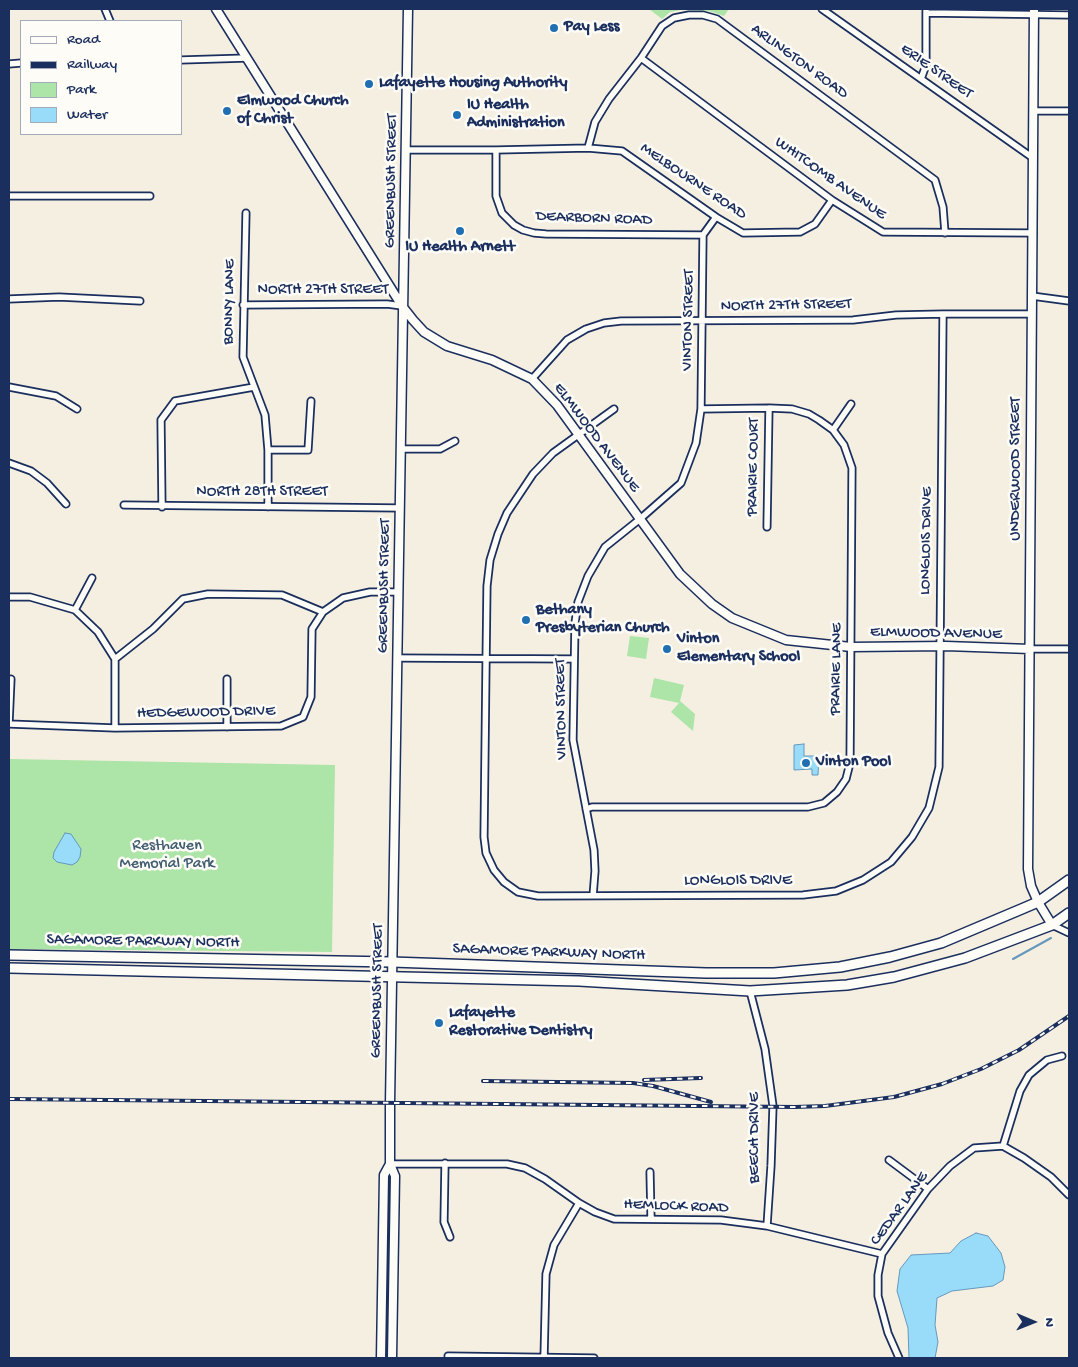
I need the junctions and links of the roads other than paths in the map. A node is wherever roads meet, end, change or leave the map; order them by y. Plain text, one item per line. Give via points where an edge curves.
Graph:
1 (216, 9) edge
2 (408, 9) edge
3 (822, 9) edge
4 (926, 11) edge
5 (1034, 12) edge
6 (1069, 15) edge
7 (247, 58) junction
8 (641, 58) junction
9 (182, 60) edge
10 (921, 78) junction
11 (1034, 111) junction
12 (1069, 111) edge
13 (588, 148) junction
14 (406, 150) junction
15 (496, 150) junction
16 (1033, 158) junction
17 (9, 196) edge
18 (150, 196) dead end
19 (832, 200) junction
20 (246, 213) dead end
21 (716, 217) junction
22 (945, 233) junction
23 (1033, 233) junction
24 (703, 236) junction
25 (1032, 296) junction
26 (9, 299) edge
27 (140, 301) dead end
28 (1069, 301) edge
29 (243, 305) junction
30 (402, 306) junction
31 (943, 314) junction
32 (1031, 314) junction
33 (704, 320) junction
34 (532, 379) junction
35 (9, 387) edge
36 (254, 387) junction
37 (310, 401) dead end
38 (851, 404) dead end
39 (769, 408) junction
40 (77, 409) dead end
41 (614, 409) dead end
42 (701, 409) junction
43 (833, 430) junction
44 (578, 435) junction
45 (455, 441) dead end
46 (401, 449) junction
47 (268, 450) junction
48 (9, 463) edge
49 (66, 504) dead end
50 (124, 505) dead end
51 (162, 506) junction
52 (268, 507) junction
53 (400, 508) junction
54 (640, 519) junction
55 (767, 527) dead end
56 (92, 578) dead end
57 (398, 592) junction
58 (9, 597) edge
59 (75, 610) junction
60 (323, 612) junction
61 (851, 646) junction
62 (939, 646) junction
63 (1030, 649) junction
64 (1069, 649) edge
65 (397, 658) junction
66 (486, 658) junction
67 (574, 658) junction
68 (115, 659) junction
69 (11, 679) dead end
70 (227, 679) dead end
71 (9, 724) edge
72 (226, 727) junction
73 (115, 728) junction
74 (586, 809) junction
75 (1069, 880) edge
76 (593, 896) junction
77 (1038, 902) junction
78 (1069, 913) edge
79 (1052, 924) junction
80 (1069, 933) edge
81 (9, 955) edge
82 (392, 962) junction
83 (9, 968) edge
84 (392, 977) junction
85 (750, 991) junction
86 (1062, 1056) dead end
87 (1003, 1146) junction
88 (889, 1160) dead end
89 (445, 1163) junction
90 (390, 1164) junction
91 (650, 1172) dead end
92 (928, 1189) junction
93 (1069, 1195) edge
94 (579, 1203) junction
95 (651, 1218) junction
96 (767, 1226) junction
97 (450, 1237) dead end
98 (882, 1254) junction
99 (448, 1356) dead end
100 (381, 1358) edge
101 (392, 1358) edge
102 (544, 1358) edge
103 (594, 1358) edge
104 (900, 1358) edge

1 - 7 main road, ELMWOOD AVENUE
2 - 14 main road, GREENBUSH STREET
3 - 10 street, ERIE STREET
4 - 5 street
4 - 10 street via 926,65
5 - 6 street
5 - 11 main road, UNDERWOOD STREET
7 - 9 street
7 - 30 main road, ELMWOOD AVENUE
8 - 13 street, ARLINGTON ROAD via 595,122
8 - 19 street, WHITCOMB AVENUE
8 - 22 street, ARLINGTON ROAD via 662,26 674,18 703,15 717,19 935,180 943,207
10 - 16 street, ERIE STREET
11 - 12 street
11 - 16 main road, UNDERWOOD STREET
13 - 15 street, MELBOURNE ROAD
13 - 21 street, MELBOURNE ROAD via 622,151
14 - 15 street, MELBOURNE ROAD
14 - 30 main road, GREENBUSH STREET
15 - 24 street, DEARBORN ROAD via 496,196 502,213 523,230 546,234
16 - 23 main road, UNDERWOOD STREET
17 - 18 street
19 - 21 street, MELBOURNE ROAD via 815,224 800,232 743,233
19 - 22 street, WHITCOMB AVENUE via 883,232
20 - 29 street, BONNY LANE
21 - 24 street
22 - 23 street, WHITCOMB AVENUE
23 - 25 main road, UNDERWOOD STREET
24 - 33 street, VINTON STREET
25 - 28 street
25 - 32 main road, UNDERWOOD STREET
26 - 27 street via 59,297
29 - 30 street, NORTH 27TH STREET
29 - 36 street, BONNY LANE via 243,357
30 - 34 main road, ELMWOOD AVENUE via 424,332 447,346 492,360
30 - 46 main road, GREENBUSH STREET
31 - 32 street, NORTH 27TH STREET
31 - 33 street, NORTH 27TH STREET via 853,320
31 - 62 street, LONGLOIS DRIVE
32 - 63 main road, UNDERWOOD STREET
33 - 34 street, NORTH 27TH STREET via 621,321 586,329 567,340
33 - 42 street, VINTON STREET
34 - 44 main road, ELMWOOD AVENUE via 557,405
35 - 40 street via 56,396
36 - 47 street, BONNY LANE via 265,414
36 - 51 street via 174,401 161,420
37 - 47 street via 308,450
38 - 43 street
39 - 42 street, PRAIRIE LANE
39 - 43 street, PRAIRIE LANE via 809,414
39 - 55 street, PRAIRIE COURT
41 - 44 street, LONGLOIS DRIVE
42 - 54 street, VINTON STREET via 696,443 681,484
43 - 61 street, PRAIRIE LANE via 844,445 852,468
44 - 54 main road, ELMWOOD AVENUE
44 - 66 street, LONGLOIS DRIVE via 553,453 533,474 506,513 490,560
45 - 46 street via 440,449
46 - 53 main road, GREENBUSH STREET
47 - 52 street, BONNY LANE
48 - 49 street via 31,471 48,483
50 - 51 street, NORTH 28TH STREET
51 - 52 street, NORTH 28TH STREET
52 - 53 street, NORTH 28TH STREET
53 - 57 main road, GREENBUSH STREET
54 - 61 main road, ELMWOOD AVENUE via 680,574 732,618 786,640
54 - 67 street, VINTON STREET via 605,546 588,576 578,602
56 - 59 street
57 - 60 street, HEDGEWOOD DRIVE via 370,592 343,598
57 - 65 main road, GREENBUSH STREET
58 - 59 street via 30,597
59 - 68 street via 98,632
60 - 68 street via 282,595 208,594 182,599 153,629
60 - 72 street, HEDGEWOOD DRIVE via 312,629 311,697 303,717 282,726
61 - 62 main road, ELMWOOD AVENUE
61 - 74 street, PRAIRIE LANE via 850,764 846,779 824,803 808,807
62 - 63 main road, ELMWOOD AVENUE
62 - 76 street, LONGLOIS DRIVE via 939,767 929,808 912,837 891,862 863,880 836,891 803,895
63 - 64 street
63 - 77 main road, UNDERWOOD STREET via 1028,869
65 - 66 street
65 - 82 main road, GREENBUSH STREET
66 - 67 street
66 - 76 street, LONGLOIS DRIVE via 486,854 504,882 518,892 538,896
67 - 74 street, VINTON STREET via 574,751
68 - 73 street
69 - 71 street
70 - 72 street
71 - 73 street, HEDGEWOOD DRIVE
72 - 73 street, HEDGEWOOD DRIVE
74 - 76 street, VINTON STREET via 594,850
75 - 77 main road, SAGAMORE PARKWAY NORTH
77 - 79 main road, UNDERWOOD STREET
77 - 82 main road, SAGAMORE PARKWAY NORTH via 941,942 840,967 774,973 706,973
78 - 79 main road, SAGAMORE PARKWAY NORTH
79 - 80 street
79 - 85 main road, SAGAMORE PARKWAY NORTH via 966,958 894,977 847,985
81 - 82 main road, SAGAMORE PARKWAY NORTH
82 - 84 main road, GREENBUSH STREET
83 - 84 main road, SAGAMORE PARKWAY NORTH
84 - 85 main road, SAGAMORE PARKWAY NORTH via 579,981
84 - 90 main road, GREENBUSH STREET
85 - 96 street, BEECH DRIVE via 765,1049 773,1106
86 - 87 street via 1047,1060 1029,1075 1020,1091
87 - 92 street, CEDAR LANE via 974,1148 950,1166
87 - 93 street via 1052,1177
88 - 92 street
89 - 90 street, HEMLOCK ROAD
89 - 94 street, HEMLOCK ROAD via 507,1164 525,1168
89 - 97 street via 444,1222
90 - 100 main road, GREENBUSH STREET via 384,1175
90 - 101 main road, GREENBUSH STREET via 395,1176
91 - 95 street
92 - 98 street, CEDAR LANE
94 - 95 street, HEMLOCK ROAD via 614,1219
94 - 102 street via 554,1245 546,1274
95 - 96 street, HEMLOCK ROAD via 720,1220
96 - 98 street, HEMLOCK ROAD
98 - 104 street, CEDAR LANE via 878,1296 888,1333
99 - 102 street
102 - 103 street

